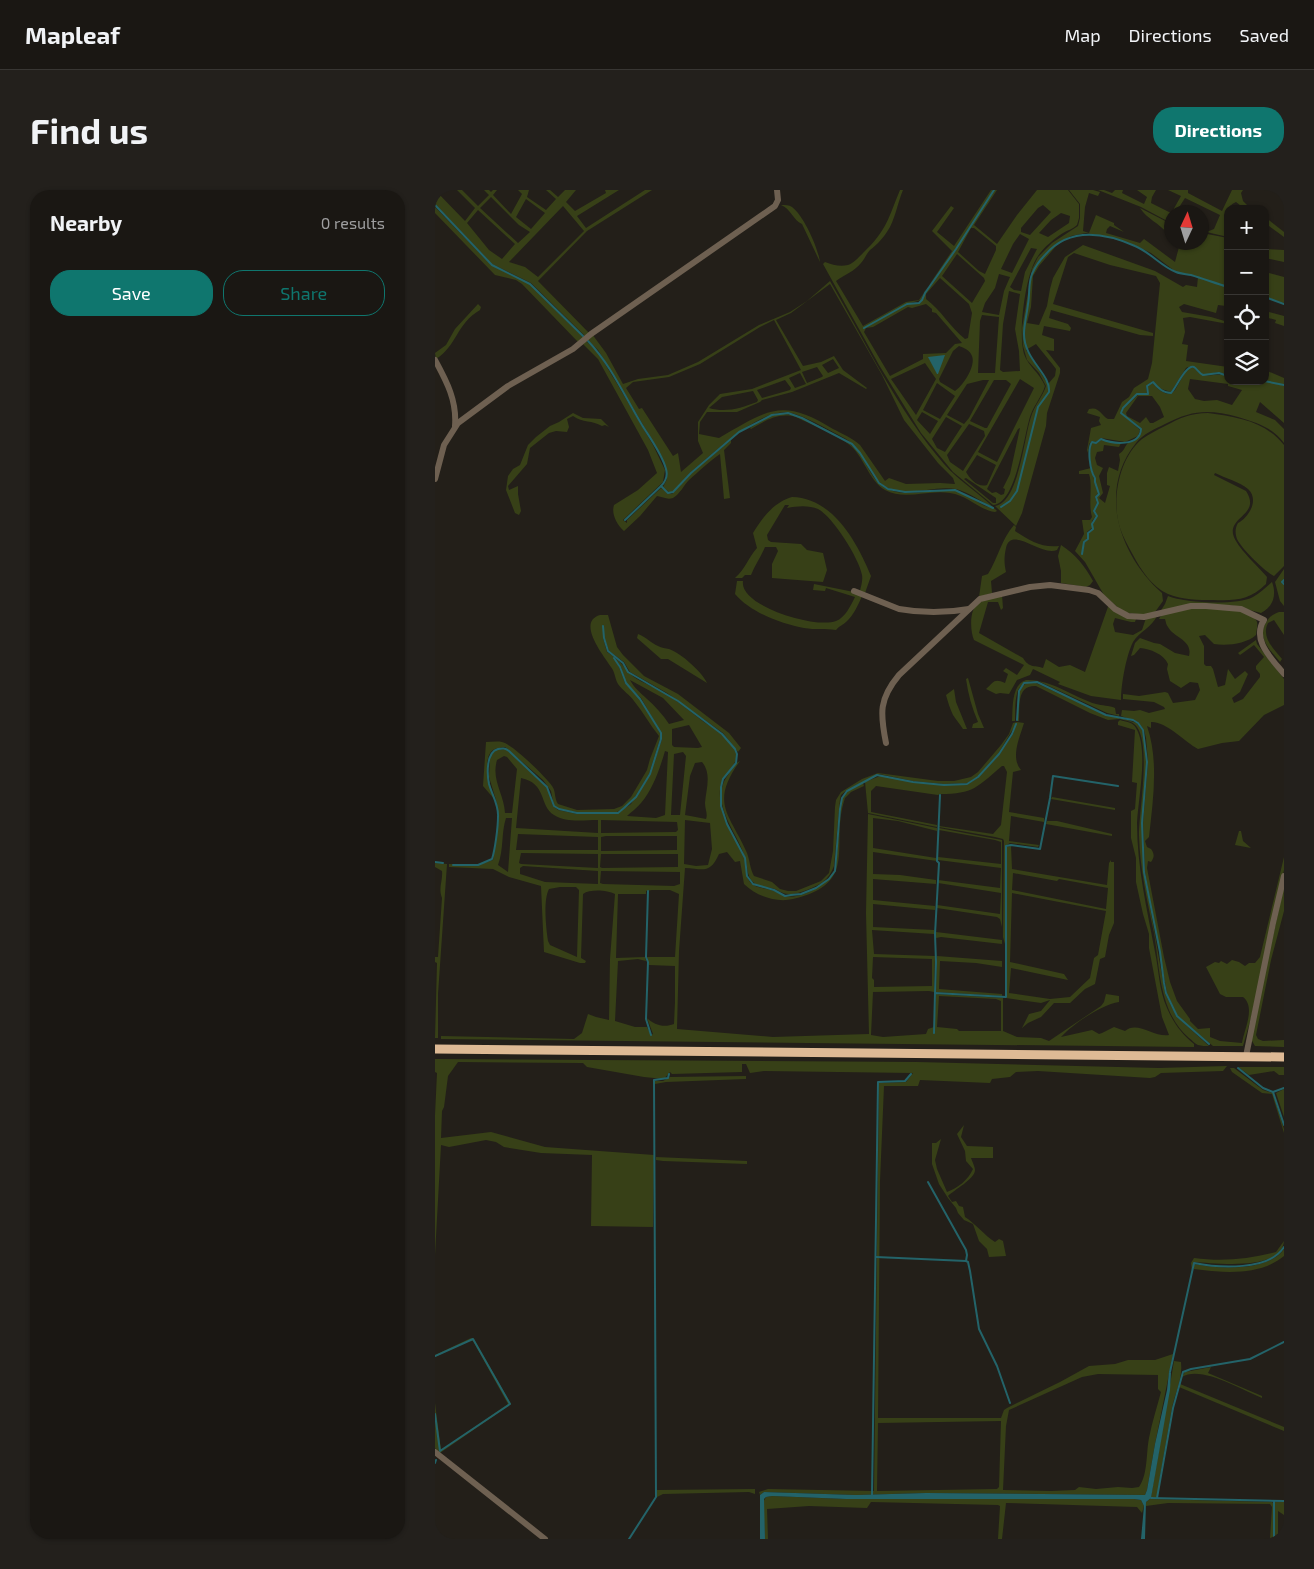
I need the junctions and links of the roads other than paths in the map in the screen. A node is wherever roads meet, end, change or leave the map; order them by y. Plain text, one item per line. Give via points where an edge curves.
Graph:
1 (777, 190) edge
2 (435, 360) edge
3 (455, 426) junction
4 (435, 479) edge
5 (854, 591) dead end
6 (969, 609) junction
7 (1284, 674) edge
8 (886, 743) dead end
9 (1284, 876) edge
10 (435, 1049) edge
11 (1245, 1056) junction
12 (1284, 1057) edge
13 (435, 1452) edge
14 (545, 1539) edge

1 - 3 street via 775,206 573,349 509,386
2 - 3 street via 449,388 455,408
3 - 4 street via 444,445
5 - 6 street via 899,609 942,612
6 - 7 street via 985,597 1050,585 1098,593 1128,616 1149,616 1191,606 1241,609 1264,620 1260,639
6 - 8 street via 911,662 890,687 883,699 881,712
9 - 11 street
10 - 11 highway
11 - 12 highway
13 - 14 street

